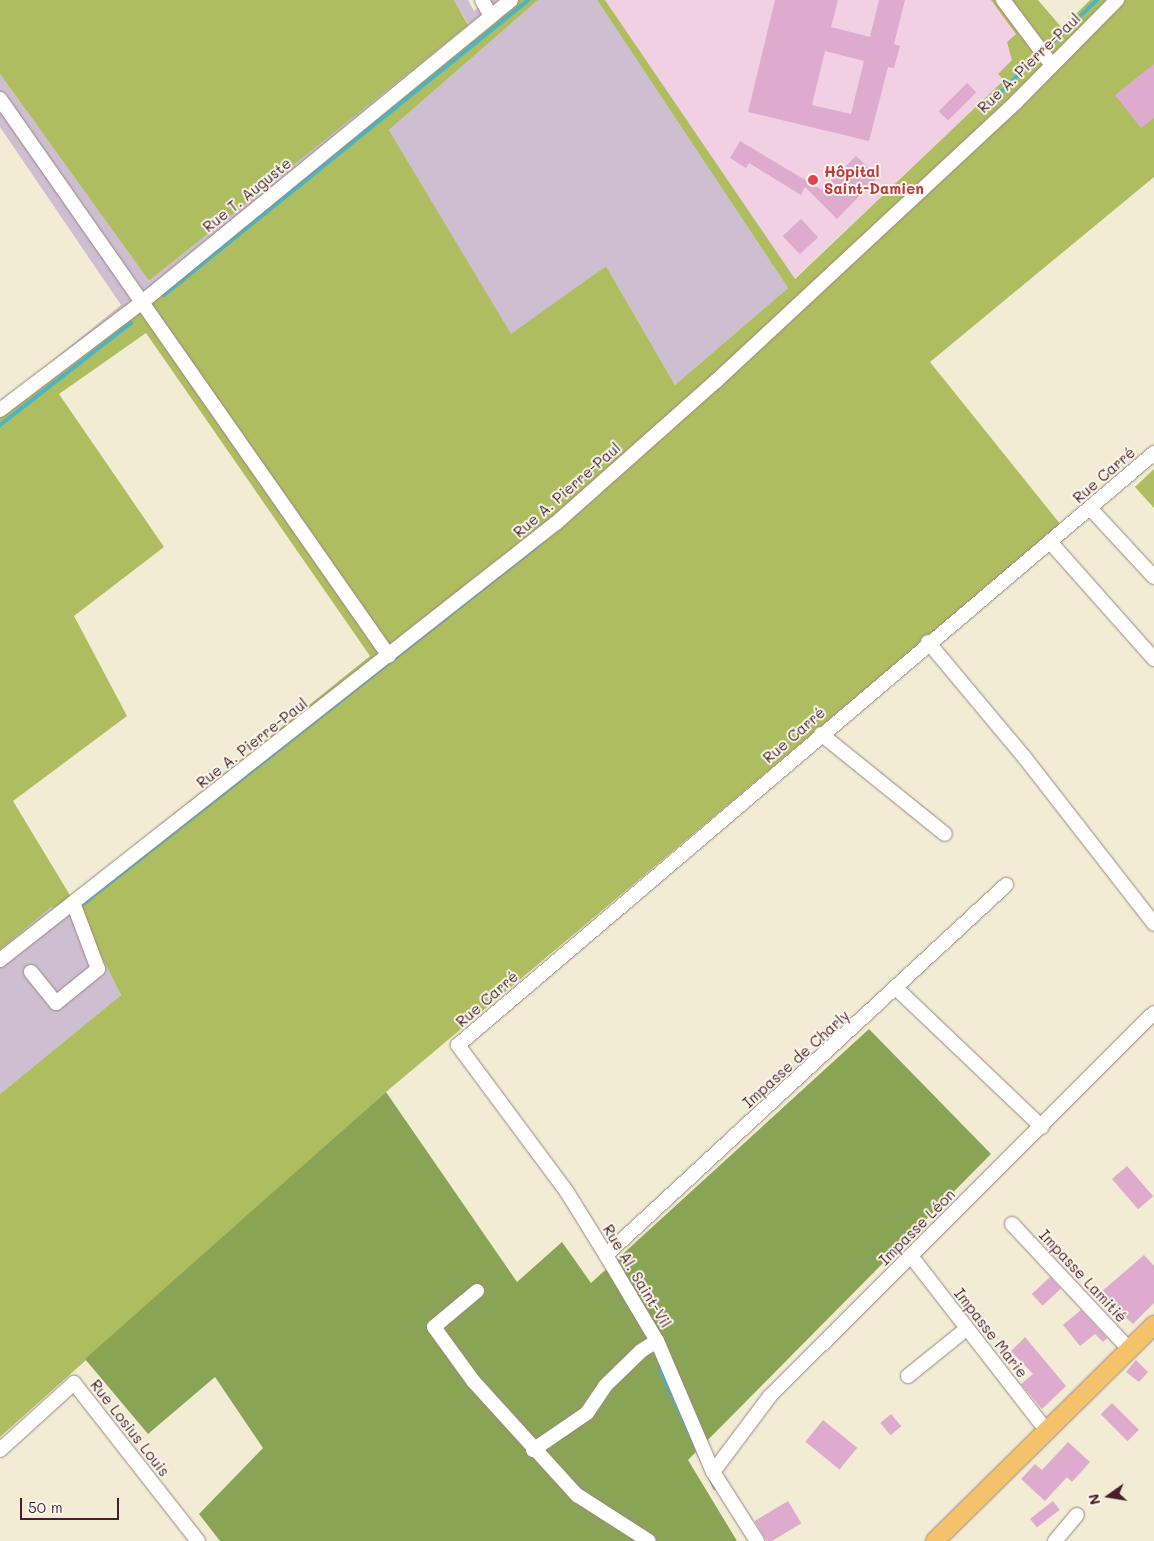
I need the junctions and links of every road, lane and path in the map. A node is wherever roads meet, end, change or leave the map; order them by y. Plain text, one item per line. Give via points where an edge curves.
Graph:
1 (482, 0) edge
2 (511, 0) edge
3 (1003, 0) edge
4 (1117, 0) edge
5 (491, 16) junction
6 (1052, 64) junction
7 (0, 99) edge
8 (142, 303) junction
9 (0, 410) edge
10 (1154, 453) edge
11 (1090, 508) junction
12 (1051, 543) junction
13 (1154, 577) edge
14 (928, 642) junction
15 (389, 656) junction
16 (1154, 660) edge
17 (821, 734) junction
18 (945, 834) dead end
19 (1006, 885) dead end
20 (74, 905) junction
21 (1154, 924) edge
22 (0, 960) edge
23 (31, 972) dead end
24 (897, 989) junction
25 (1154, 1014) edge
26 (458, 1045) joint
27 (1042, 1127) junction
28 (1012, 1224) dead end
29 (606, 1255) junction
30 (911, 1256) junction
31 (477, 1291) dead end
32 (1154, 1325) edge
33 (965, 1330) junction
34 (658, 1341) junction
35 (1130, 1350) junction
36 (908, 1376) dead end
37 (1046, 1430) junction
38 (0, 1450) edge
39 (532, 1450) junction
40 (713, 1472) junction
41 (1077, 1515) dead end
42 (198, 1541) edge
43 (649, 1541) edge
44 (757, 1541) edge
45 (935, 1541) edge
46 (1055, 1541) edge

1 - 5 street
2 - 5 street, Rue T. Auguste
3 - 6 street
4 - 6 street, Rue A. Pierre-Paul
5 - 8 street, Rue T. Auguste
6 - 15 street, Rue A. Pierre-Paul via 716,382 556,523
7 - 8 street
8 - 9 street, Rue T. Auguste
8 - 15 street
10 - 11 street, Rue Carré
11 - 12 street, Rue Carré
11 - 13 street
12 - 14 street, Rue Carré
12 - 16 street
14 - 17 street, Rue Carré
14 - 21 street via 1025,758
15 - 20 street, Rue A. Pierre-Paul
17 - 18 street
17 - 26 street, Rue Carré
19 - 24 street, Impasse de Charly
20 - 22 street, Rue A. Pierre-Paul
20 - 23 street via 98,969 56,1003
24 - 27 street
24 - 29 street, Impasse de Charly
25 - 27 street, Impasse Léon
26 - 29 street, Rue Al. Saint-Vil via 567,1192
27 - 30 street, Impasse Léon
28 - 35 street, Impasse Lamitié
29 - 34 street, Rue Al. Saint-Vil
30 - 33 street, Impasse Marie
30 - 40 street, Impasse Léon via 770,1396
31 - 39 street via 434,1327
32 - 35 main road
33 - 36 street
33 - 37 street, Impasse Marie
34 - 39 street via 611,1380 586,1413
34 - 40 street, Rue Al. Saint-Vil
35 - 37 main road
37 - 45 main road
38 - 42 street, Rue Losius Louis via 74,1383
39 - 43 street via 577,1495
40 - 44 street, Rue Al. Saint-Vil
41 - 46 street

